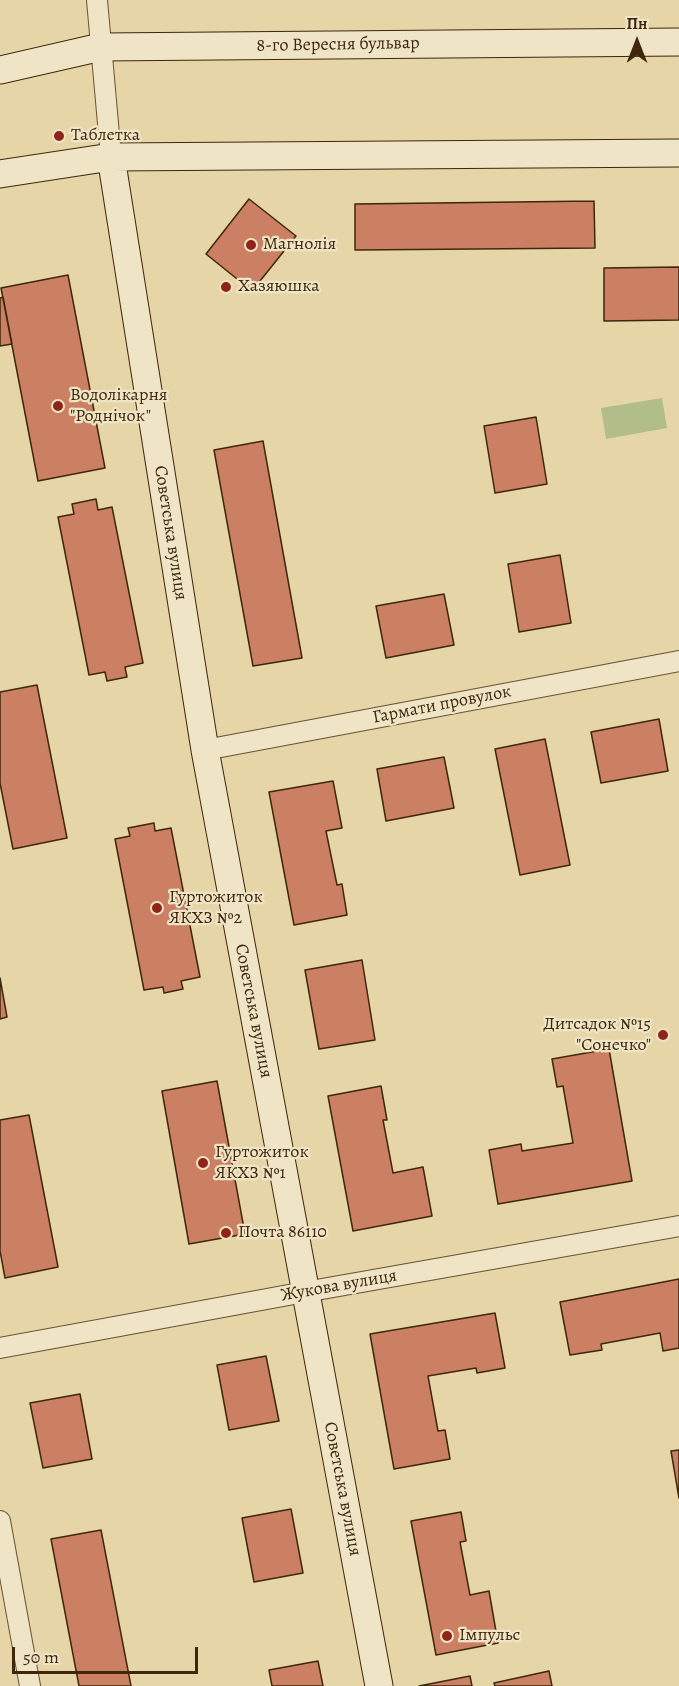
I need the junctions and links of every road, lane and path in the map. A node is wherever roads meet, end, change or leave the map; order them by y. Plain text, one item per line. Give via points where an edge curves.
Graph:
1 (98, 0) edge
2 (679, 42) edge
3 (101, 47) junction
4 (0, 70) edge
5 (679, 153) edge
6 (111, 157) junction
7 (0, 174) edge
8 (679, 661) edge
9 (205, 750) junction
10 (679, 1226) edge
11 (305, 1292) junction
12 (0, 1348) edge
13 (0, 1521) edge
14 (30, 1686) edge
15 (379, 1686) edge

1 - 3 street
2 - 3 street, 8-го Вересня бульвар
3 - 4 street, 8-го Вересня бульвар
3 - 6 street
5 - 6 street
6 - 7 street
6 - 9 street, Советська вулиця
8 - 9 street, Гармати провулок
9 - 11 street, Советська вулиця
10 - 11 street, Жукова вулиця
11 - 12 street, Жукова вулиця
11 - 15 street, Советська вулиця
13 - 14 street

